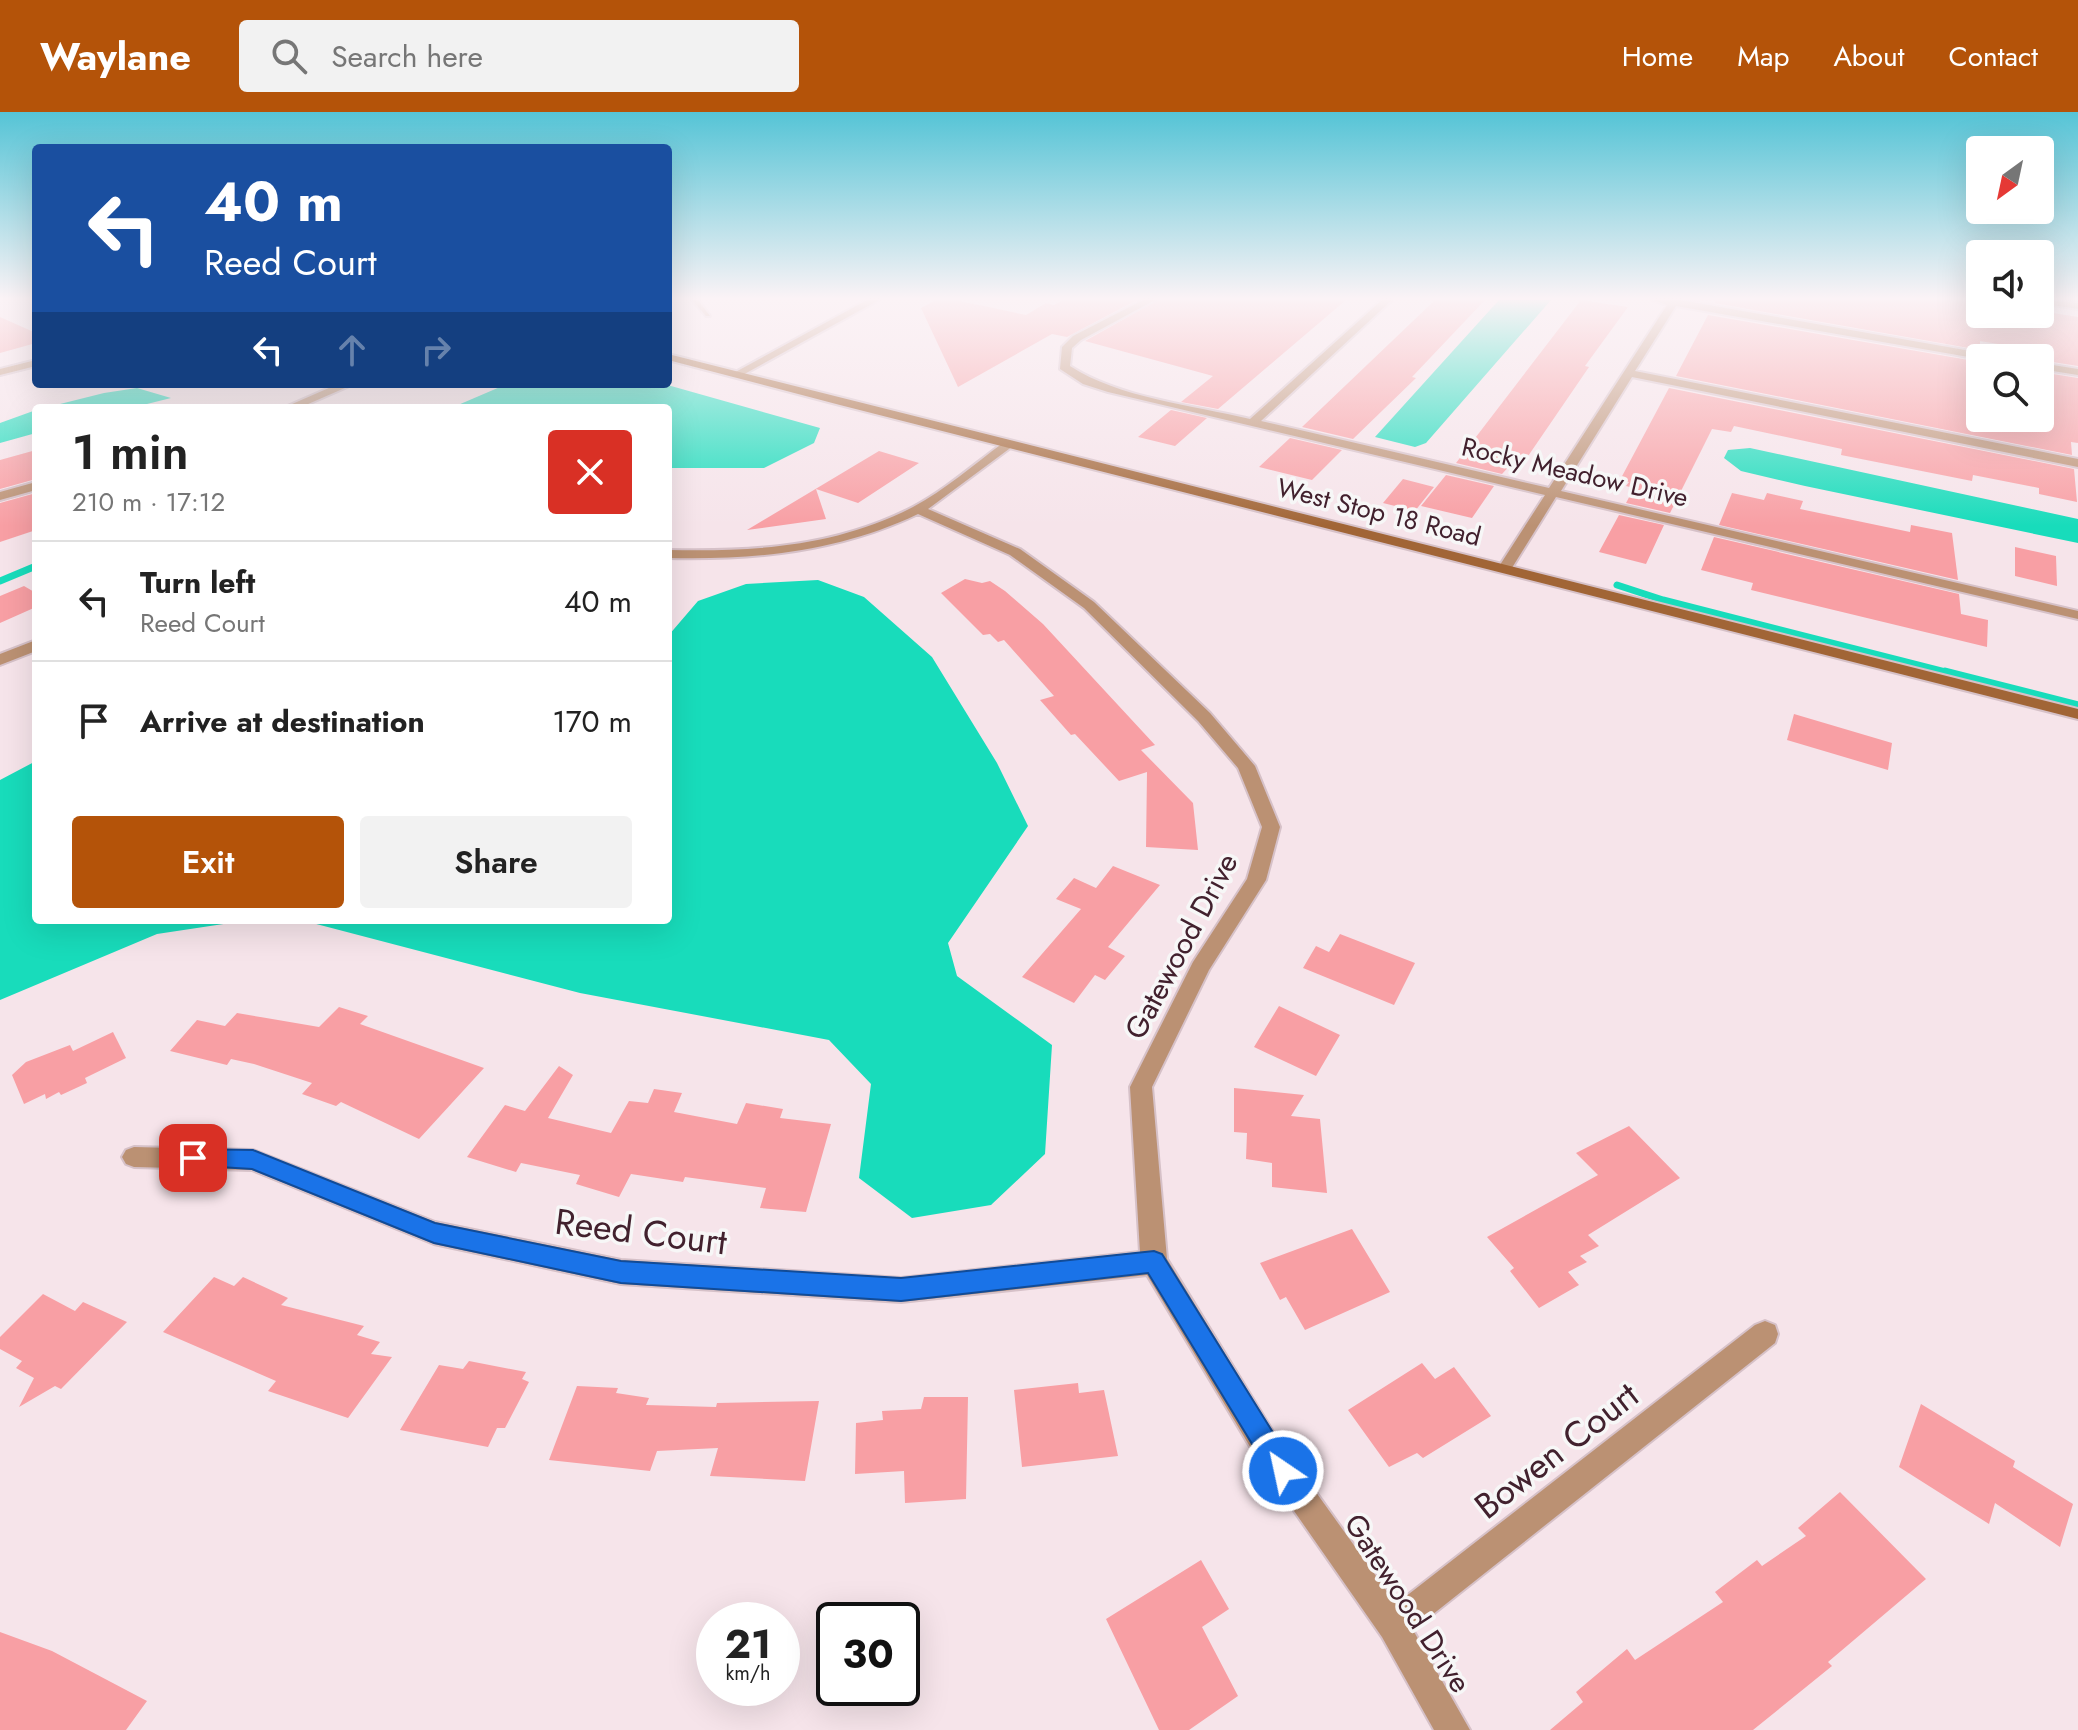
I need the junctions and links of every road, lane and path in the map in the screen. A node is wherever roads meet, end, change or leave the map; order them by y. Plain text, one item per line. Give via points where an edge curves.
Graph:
1 (737, 376) edge
2 (1077, 376) edge
3 (1304, 376) edge
4 (1626, 376) edge
5 (1641, 376) edge
6 (338, 388) edge
7 (299, 404) edge
8 (1254, 421) junction
9 (1007, 446) junction
10 (2078, 463) edge
11 (32, 487) edge
12 (1554, 491) junction
13 (0, 496) edge
14 (919, 510) junction
15 (672, 554) edge
16 (1505, 568) junction
17 (2078, 615) edge
18 (32, 647) edge
19 (0, 660) edge
20 (2078, 714) edge
21 (134, 1157) dead end
22 (1154, 1262) junction
23 (1765, 1334) dead end
24 (1393, 1626) junction
25 (1453, 1730) edge

1 - 9 street, West Stop 18 Road
2 - 8 street, Rocky Meadow Drive via 1112,390
3 - 8 street
4 - 12 street
5 - 10 street
6 - 7 street
8 - 12 street, Rocky Meadow Drive
9 - 14 street
9 - 16 street, West Stop 18 Road
11 - 13 street
12 - 16 street
12 - 17 street, Rocky Meadow Drive
14 - 15 street via 848,541 762,553
14 - 22 street, Gatewood Drive via 1015,552 1089,605 1204,717 1246,766 1271,827 1256,880 1200,967 1141,1087
16 - 20 street, West Stop 18 Road
18 - 19 street
21 - 22 street, Reed Court via 253,1160 434,1233 621,1272 901,1290
22 - 24 street, Gatewood Drive via 1265,1445
23 - 24 street, Bowen Court
24 - 25 street, Gatewood Drive

